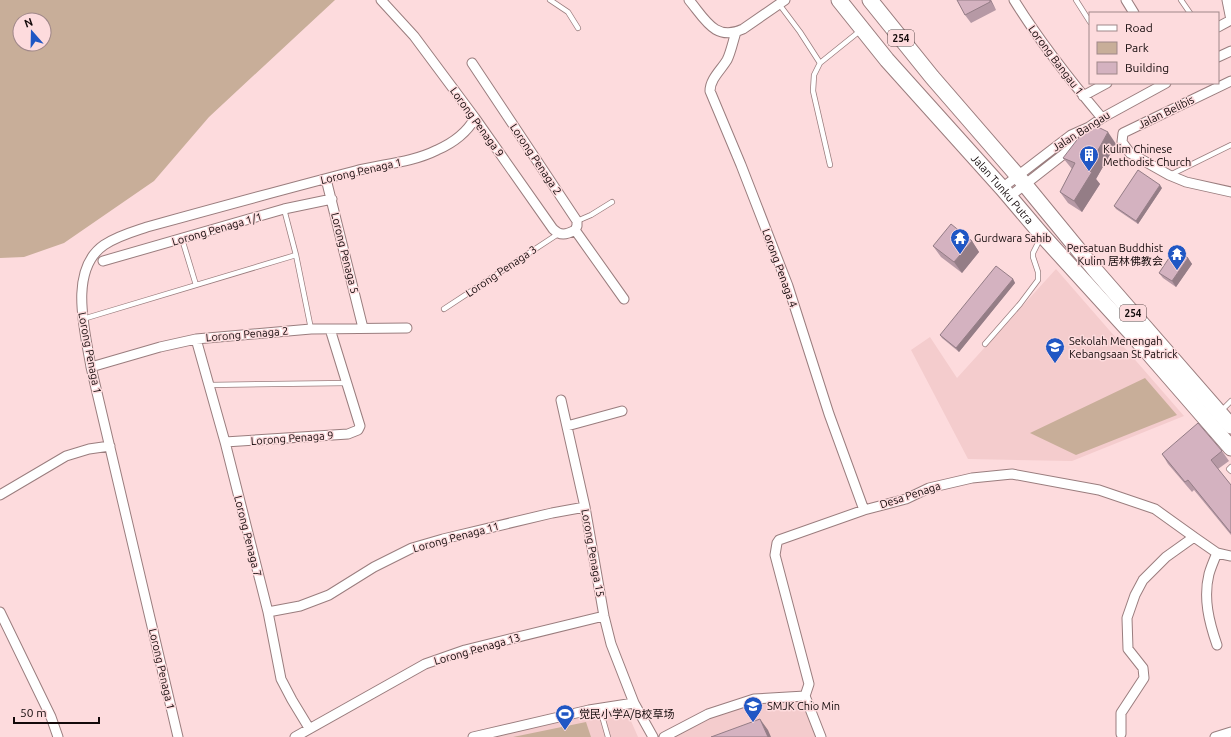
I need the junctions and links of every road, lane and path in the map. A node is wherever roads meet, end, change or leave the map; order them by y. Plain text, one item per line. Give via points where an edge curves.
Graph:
1 (381, 0) edge
2 (550, 0) edge
3 (689, 0) edge
4 (839, 0) edge
5 (870, 0) edge
6 (1014, 0) edge
7 (1076, 0) edge
8 (1126, 0) edge
9 (1181, 0) edge
10 (1227, 0) edge
11 (782, 2) edge
12 (1133, 12) edge
13 (1189, 12) edge
14 (1089, 20) edge
15 (1231, 20) edge
16 (1219, 26) edge
17 (578, 28) dead end
18 (862, 29) junction
19 (736, 32) junction
20 (1231, 51) edge
21 (1219, 57) edge
22 (472, 63) dead end
23 (820, 63) junction
24 (1231, 80) edge
25 (1105, 84) edge
26 (1164, 84) edge
27 (1083, 96) junction
28 (475, 118) junction
29 (1102, 118) junction
30 (1089, 127) junction
31 (1231, 145) edge
32 (1005, 160) junction
33 (1034, 162) junction
34 (830, 165) dead end
35 (1042, 172) junction
36 (1168, 175) junction
37 (326, 179) junction
38 (1021, 180) junction
39 (1005, 192) junction
40 (1231, 192) edge
41 (332, 199) junction
42 (1037, 199) junction
43 (612, 202) dead end
44 (284, 209) junction
45 (576, 225) junction
46 (558, 234) junction
47 (1042, 235) junction
48 (182, 239) junction
49 (296, 255) junction
50 (104, 261) dead end
51 (196, 285) junction
52 (624, 299) dead end
53 (444, 309) dead end
54 (82, 319) junction
55 (364, 328) junction
56 (407, 328) dead end
57 (310, 329) junction
58 (330, 329) junction
59 (196, 339) junction
60 (985, 344) dead end
61 (91, 367) junction
62 (348, 383) junction
63 (209, 386) junction
64 (561, 400) dead end
65 (1231, 401) edge
66 (622, 411) dead end
67 (1219, 412) junction
68 (567, 426) junction
69 (1231, 426) edge
70 (225, 442) junction
71 (110, 446) junction
72 (1231, 448) edge
73 (1231, 467) edge
74 (1231, 471) edge
75 (0, 496) edge
76 (585, 507) junction
77 (864, 510) junction
78 (1194, 537) junction
79 (1217, 554) junction
80 (1231, 556) edge
81 (0, 612) edge
82 (268, 612) junction
83 (604, 616) junction
84 (1217, 645) dead end
85 (805, 696) junction
86 (634, 703) junction
87 (600, 709) junction
88 (309, 728) junction
89 (1231, 732) edge
90 (1121, 734) dead end
91 (58, 737) edge
92 (178, 737) edge
93 (295, 737) edge
94 (473, 737) edge
95 (608, 737) edge
96 (653, 737) edge
97 (664, 737) edge
98 (821, 737) edge
99 (1215, 737) edge

1 - 28 street, Lorong Penaga 9 via 414,36
2 - 17 lane via 568,12
3 - 19 street via 715,30 722,33
4 - 18 main road, Jalan Tunku Putra / 254
5 - 32 main road, Jalan Tunku Putra / 254 via 932,77
6 - 27 street, Lorong Bangau 1 via 1030,26
7 - 14 lane
8 - 12 street
9 - 13 lane
10 - 15 street
11 - 19 street
11 - 23 lane
15 - 16 street
18 - 23 lane
18 - 39 main road, Jalan Tunku Putra / 254
19 - 77 street, Lorong Penaga 4 via 727,60 713,79 710,91 788,286
20 - 21 street
22 - 45 street, Lorong Penaga 2
23 - 34 lane via 814,74 813,91
24 - 36 street, Jalan Belibis via 1123,133 1122,142 1130,153
25 - 27 street
26 - 29 street, Jalan Bangau
27 - 29 street, Lorong Bangau 1
28 - 37 street, Lorong Penaga 1 via 470,128 459,138 436,151 409,160 360,169
28 - 46 street, Lorong Penaga 9
29 - 30 street, Jalan Bangau
30 - 33 street, Jalan Bangau via 1071,135
30 - 35 street via 1078,144
31 - 36 lane
32 - 33 street via 1015,165
32 - 38 main road, Jalan Tunku Putra / 254
33 - 38 street, Jalan Bangau
35 - 38 street
35 - 42 street via 1036,181
36 - 40 street via 1186,182
37 - 41 street, Lorong Penaga 5
37 - 54 street, Lorong Penaga 1 via 147,227 125,234 104,245 90,261 86,270 82,290
38 - 39 street, Jalan Bangau
38 - 42 main road, Jalan Tunku Putra / 254
39 - 47 main road, Jalan Tunku Putra / 254
41 - 44 street, Lorong Penaga 1/1
41 - 55 street, Lorong Penaga 5
42 - 67 main road, Jalan Tunku Putra / 254 via 1095,270
43 - 45 lane
44 - 48 street, Lorong Penaga 1/1
44 - 49 lane
45 - 46 street via 566,234
45 - 52 street, Lorong Penaga 2
46 - 53 lane, Lorong Penaga 3
47 - 60 lane via 1033,253 1038,280
47 - 72 main road, Jalan Tunku Putra / 254
48 - 50 street, Lorong Penaga 1/1
48 - 51 lane
49 - 51 lane
49 - 57 lane
51 - 54 lane
54 - 61 street, Lorong Penaga 1
55 - 56 street, Lorong Penaga 2
55 - 58 street, Lorong Penaga 2
57 - 58 street, Lorong Penaga 2
57 - 59 street, Lorong Penaga 2
58 - 62 street
59 - 61 street, Lorong Penaga 2 via 160,346
59 - 63 street, Lorong Penaga 7
61 - 71 street, Lorong Penaga 1
62 - 63 lane
62 - 70 street, Lorong Penaga 9 via 360,426 358,430 348,434
63 - 70 street, Lorong Penaga 7
64 - 68 street, Lorong Penaga 15
65 - 67 lane
66 - 68 street
67 - 69 main road, Jalan Tunku Putra / 254
68 - 76 street, Lorong Penaga 15
70 - 82 street, Lorong Penaga 7
71 - 75 street via 66,456
71 - 92 street, Lorong Penaga 1
73 - 74 lane
76 - 82 street, Lorong Penaga 11 via 443,538 412,548 374,567 329,595 300,606
76 - 83 street, Lorong Penaga 15
77 - 78 street, Desa Penaga via 906,498 929,488 972,478 1012,474 1099,490 1155,508
77 - 85 street, Desa Penaga via 779,540 777,543 775,555 809,684
78 - 79 street, Desa Penaga
78 - 90 street via 1166,557 1143,580 1126,618 1128,649 1143,668 1144,678 1122,713
79 - 80 street
79 - 84 street via 1209,575 1206,600
81 - 91 street via 51,717
82 - 88 street, Lorong Penaga 7 via 281,679
83 - 86 street, Lorong Penaga 15 via 611,644
83 - 88 street, Lorong Penaga 13 via 465,650 425,664
85 - 97 street via 754,699 708,714
85 - 98 street
86 - 87 street
86 - 96 street, Lorong Penaga 15
87 - 94 street
87 - 95 lane
88 - 93 street, Lorong Penaga 13
89 - 99 street

